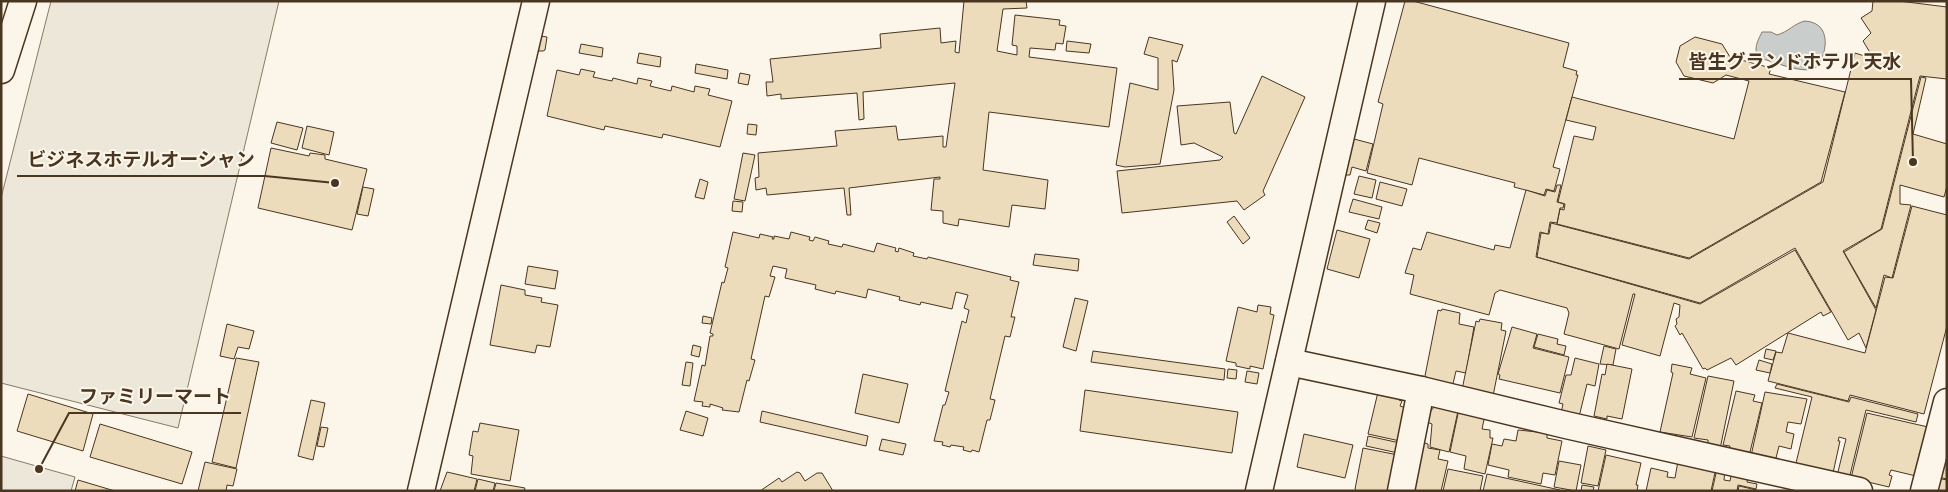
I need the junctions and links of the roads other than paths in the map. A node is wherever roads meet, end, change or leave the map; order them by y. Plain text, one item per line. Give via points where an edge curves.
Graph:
1 (23, 1) edge
2 (536, 1) edge
3 (1372, 1) edge
4 (1, 70) edge
5 (1289, 362) junction
6 (1421, 390) junction
7 (1947, 402) edge
8 (1781, 482) edge
9 (1266, 489) edge
10 (421, 491) edge
11 (1400, 491) edge
12 (1859, 491) edge
13 (1924, 491) edge

1 - 4 street
2 - 10 street
3 - 5 street
5 - 6 street
5 - 9 street
6 - 8 street
6 - 11 street
7 - 13 street
8 - 12 street

